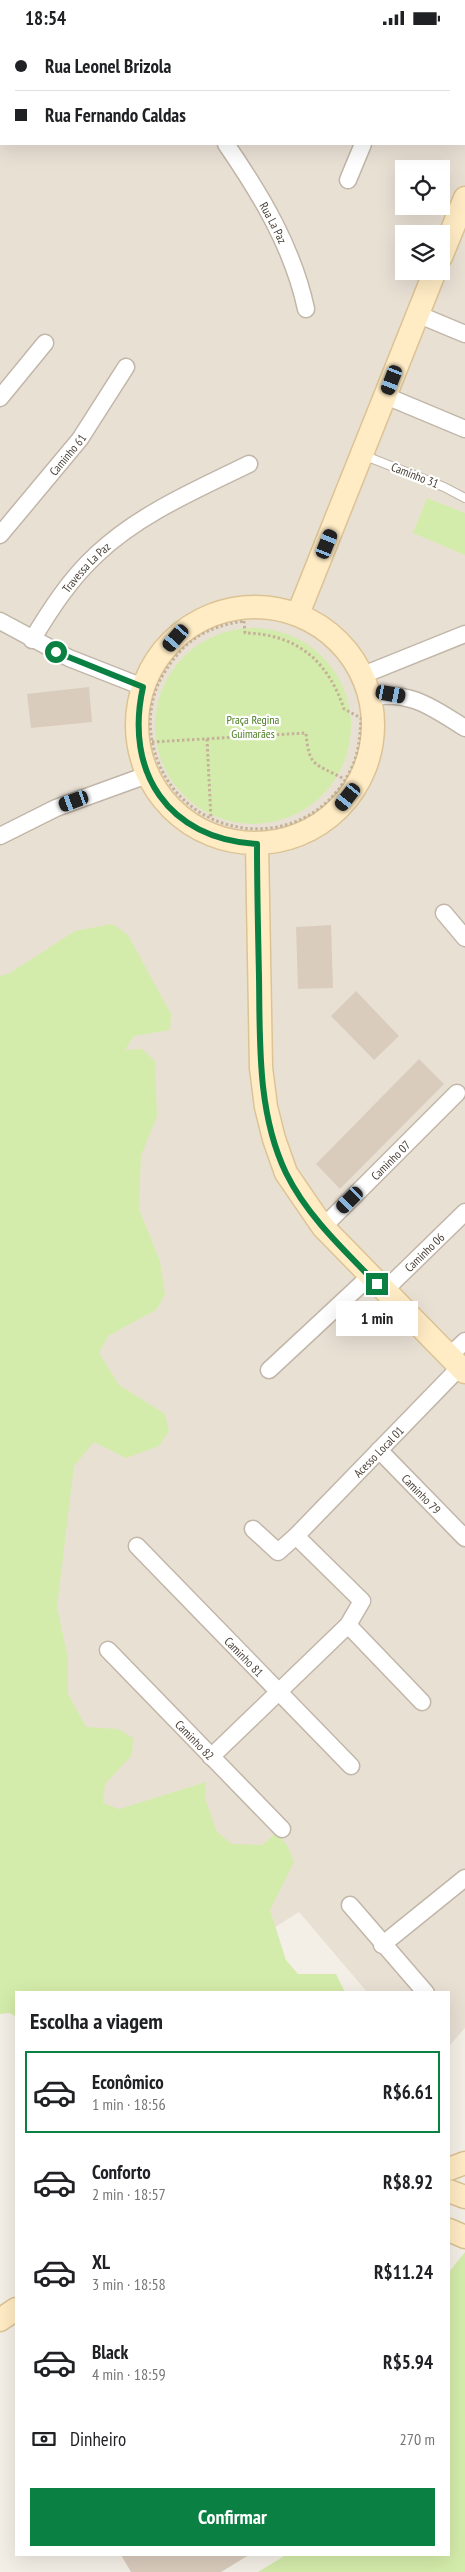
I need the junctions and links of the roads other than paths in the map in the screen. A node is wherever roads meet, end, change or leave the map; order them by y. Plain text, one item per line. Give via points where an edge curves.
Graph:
1 (227, 145) edge
2 (363, 145) edge
3 (348, 180) dead end
4 (465, 197) edge
5 (459, 232) edge
6 (450, 244) edge
7 (431, 280) edge
8 (306, 309) dead end
9 (418, 314) junction
10 (465, 334) edge
11 (45, 343) dead end
12 (126, 367) dead end
13 (386, 396) junction
14 (0, 397) edge
15 (465, 429) edge
16 (363, 455) junction
17 (250, 465) dead end
18 (465, 498) edge
19 (0, 535) edge
20 (298, 614) junction
21 (0, 621) edge
22 (465, 634) edge
23 (32, 640) junction
24 (363, 675) junction
25 (143, 687) junction
26 (370, 697) junction
27 (465, 728) edge
28 (147, 775) junction
29 (0, 836) edge
30 (257, 844) junction
31 (454, 920) edge
32 (465, 937) edge
33 (457, 1093) dead end
34 (465, 1212) edge
35 (324, 1227) junction
36 (377, 1284) junction
37 (465, 1341) edge
38 (458, 1365) edge
39 (269, 1370) dead end
40 (379, 1450) junction
41 (253, 1529) dead end
42 (296, 1536) junction
43 (465, 1538) edge
44 (137, 1546) dead end
45 (348, 1625) junction
46 (108, 1649) dead end
47 (279, 1692) junction
48 (422, 1702) dead end
49 (211, 1757) junction
50 (351, 1766) dead end
51 (282, 1829) dead end
52 (465, 1878) edge
53 (350, 1905) dead end
54 (382, 1945) junction
55 (424, 1991) edge
56 (465, 2163) edge
57 (450, 2169) edge
58 (450, 2191) edge
59 (465, 2197) edge
60 (450, 2230) edge
61 (465, 2237) edge
62 (15, 2310) edge
63 (0, 2320) edge

1 - 8 street, Rua La Paz via 248,176 289,251
2 - 3 street
4 - 5 street
5 - 6 street
7 - 9 street
9 - 10 street
9 - 13 street
11 - 14 street
12 - 19 street, Caminho 61 via 80,439
13 - 15 street
13 - 16 street
16 - 18 lane, Caminho 31
16 - 20 street
17 - 23 street, Travessa La Paz via 156,511 113,539 71,581
20 - 24 street via 336,639
20 - 25 street via 245,607 200,621 176,638 156,661
21 - 23 street
22 - 24 street
23 - 25 street
24 - 26 street
25 - 28 street via 145,710 137,732
26 - 27 street via 391,694 408,697
26 - 30 street via 373,727 369,757 352,791 338,809 314,828 287,840
28 - 29 street via 56,808
28 - 30 street via 170,808 195,828 235,843
30 - 35 street via 260,1029 266,1107 286,1173
31 - 32 street
33 - 35 street, Caminho 07
34 - 36 street, Caminho 06
35 - 36 street
36 - 38 street
36 - 39 street, Caminho 06
37 - 38 street, Acesso Local 01
38 - 40 street, Acesso Local 01
40 - 42 street, Acesso Local 01
40 - 43 street, Caminho 79
41 - 42 street via 278,1552
42 - 45 street via 362,1601
44 - 47 street, Caminho 81
45 - 47 street
45 - 48 street
46 - 49 street, Caminho 82
47 - 49 street
47 - 50 street, Caminho 81
49 - 51 street, Caminho 82
52 - 54 street
53 - 54 street
54 - 55 street
56 - 57 street
58 - 59 street
60 - 61 street
62 - 63 street

